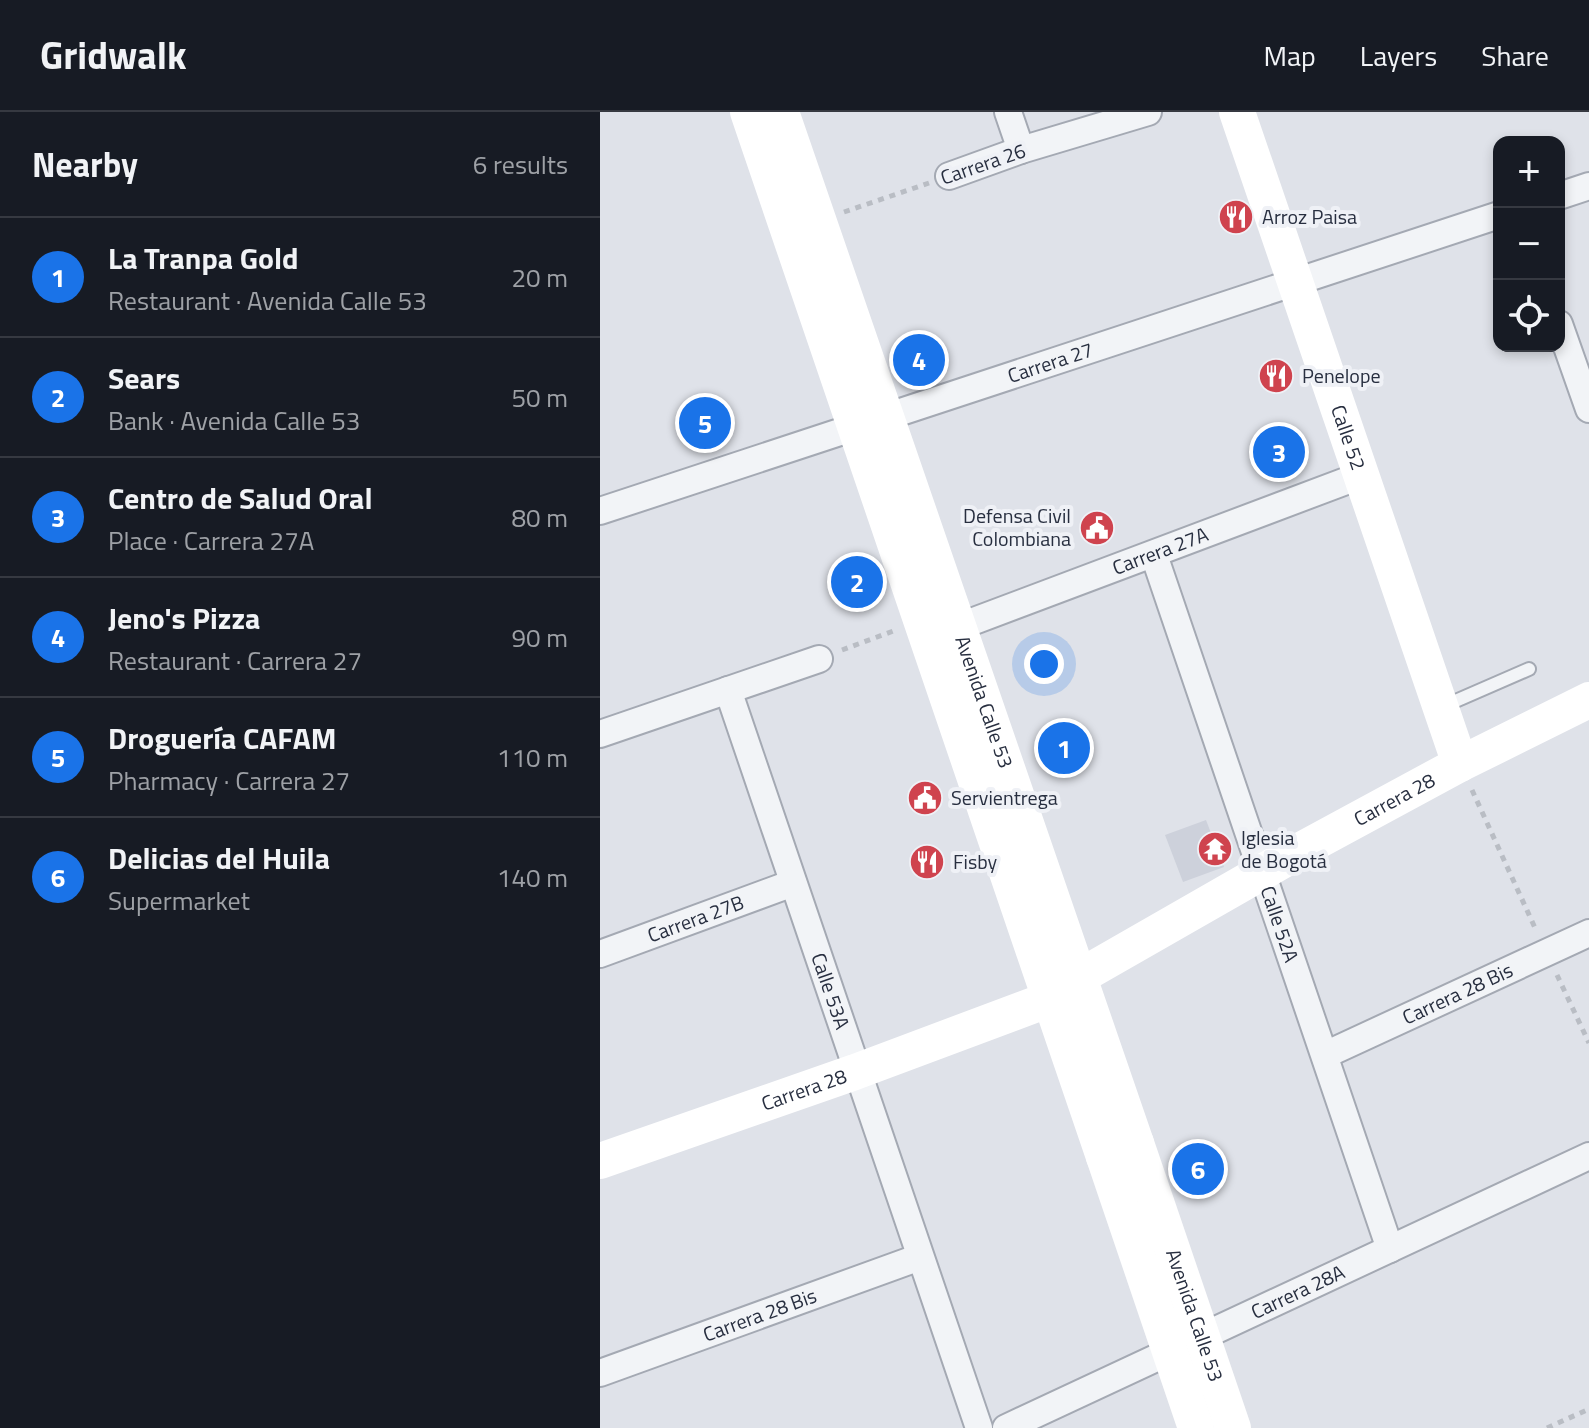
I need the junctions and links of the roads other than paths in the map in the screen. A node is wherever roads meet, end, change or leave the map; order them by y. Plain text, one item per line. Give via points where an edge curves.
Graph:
1 (748, 112) edge
2 (781, 112) edge
3 (1008, 112) edge
4 (1148, 112) edge
5 (1237, 112) edge
6 (1021, 150) junction
7 (949, 176) road end
8 (1589, 186) edge
9 (1565, 194) edge
10 (1493, 217) edge
11 (1295, 282) junction
12 (1565, 341) edge
13 (1589, 409) edge
14 (870, 420) junction
15 (1362, 475) junction
16 (600, 511) edge
17 (1154, 555) junction
18 (958, 627) junction
19 (819, 659) road end
20 (1529, 669) dead end
21 (728, 690) junction
22 (1589, 700) edge
23 (1441, 707) junction
24 (600, 734) edge
25 (1464, 773) junction
26 (1261, 873) junction
27 (793, 883) junction
28 (1589, 933) edge
29 (600, 954) edge
30 (1079, 977) junction
31 (1050, 999) junction
32 (1325, 1055) junction
33 (855, 1072) junction
34 (1120, 1150) junction
35 (1589, 1156) edge
36 (600, 1161) edge
37 (1390, 1249) junction
38 (920, 1257) junction
39 (600, 1373) edge
40 (979, 1428) edge
41 (1006, 1428) edge
42 (1196, 1428) edge
43 (1233, 1428) edge

1 - 14 main road, Avenida Calle 53
2 - 14 main road, Avenida Calle 53 via 819,221
3 - 6 street
4 - 6 street, Carrera 26
5 - 11 main road, Calle 52
6 - 7 street, Carrera 26
8 - 9 street
10 - 11 street, Carrera 27
11 - 14 street, Carrera 27
11 - 15 main road, Calle 52
12 - 13 street
14 - 16 street, Carrera 27
14 - 18 main road, Avenida Calle 53
14 - 31 main road, Avenida Calle 53 via 921,620
15 - 17 street, Carrera 27A
15 - 23 main road, Calle 52
17 - 18 street, Carrera 27A
17 - 26 street, Calle 52A
18 - 30 main road, Avenida Calle 53
19 - 21 street
20 - 23 lane
21 - 24 street
21 - 27 street, Calle 53A
22 - 25 main road, Carrera 28
23 - 25 main road, Calle 52
25 - 26 main road, Carrera 28
26 - 30 main road, Carrera 28
26 - 32 street, Calle 52A
27 - 29 street, Carrera 27B
27 - 33 street, Calle 53A
28 - 32 street, Carrera 28 Bis
30 - 34 main road, Avenida Calle 53
31 - 33 main road, Carrera 28
31 - 34 main road, Avenida Calle 53
32 - 37 street, Calle 52A
33 - 36 main road, Carrera 28
33 - 38 street, Calle 53A
34 - 42 main road, Avenida Calle 53, bridge
34 - 43 main road, Avenida Calle 53, bridge
35 - 37 street, Carrera 28A
37 - 41 street, Carrera 28A
38 - 39 street, Carrera 28 Bis
38 - 40 street, Calle 53A

